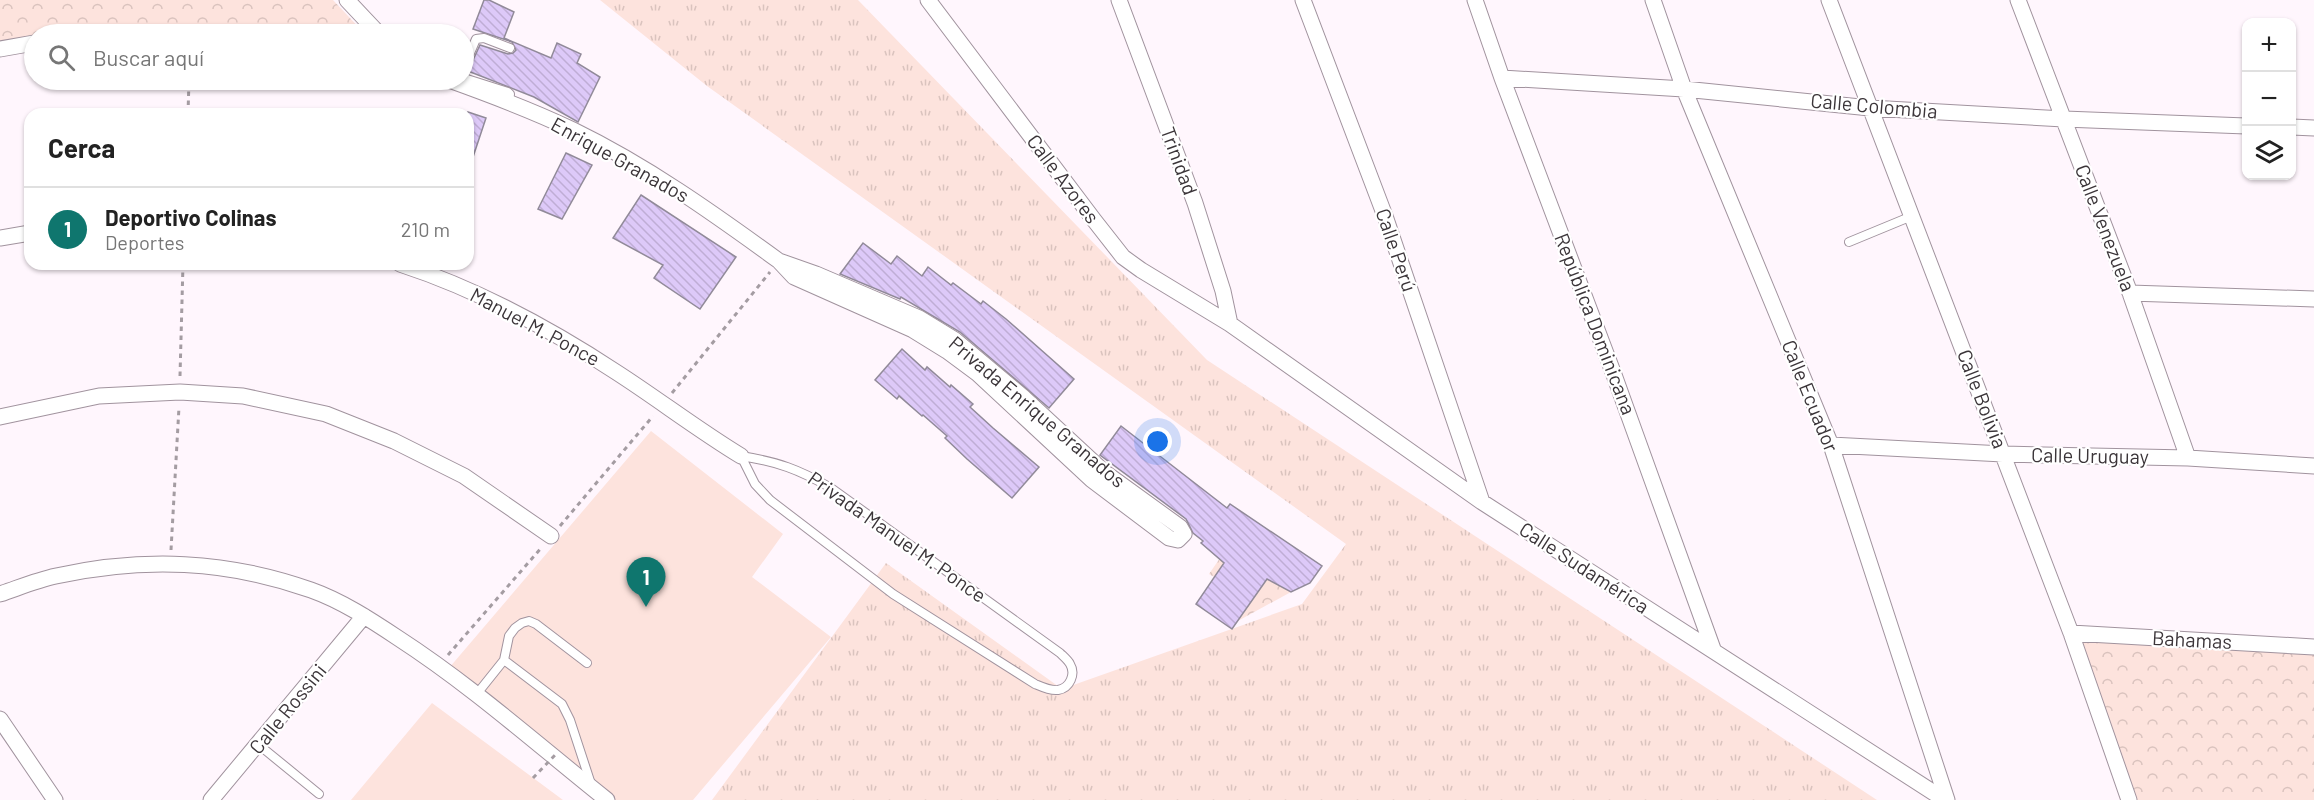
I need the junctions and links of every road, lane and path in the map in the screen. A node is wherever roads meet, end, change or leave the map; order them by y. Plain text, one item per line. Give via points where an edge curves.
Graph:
1 (347, 0) edge
2 (928, 0) edge
3 (1119, 0) edge
4 (1303, 0) edge
5 (1475, 0) edge
6 (1653, 0) edge
7 (1829, 0) edge
8 (2018, 0) edge
9 (370, 24) edge
10 (474, 44) edge
11 (24, 45) edge
12 (510, 48) dead end
13 (0, 49) edge
14 (1502, 78) junction
15 (474, 80) edge
16 (474, 89) edge
17 (1684, 89) junction
18 (189, 90) edge
19 (509, 102) junction
20 (188, 108) edge
21 (1870, 108) junction
22 (2064, 119) junction
23 (2242, 126) edge
24 (2296, 128) edge
25 (2314, 128) edge
26 (1912, 216) junction
27 (24, 233) edge
28 (0, 238) edge
29 (1850, 242) dead end
30 (779, 261) junction
31 (183, 270) edge
32 (420, 270) edge
33 (2130, 293) junction
34 (2314, 298) edge
35 (1230, 324) junction
36 (180, 392) junction
37 (663, 404) junction
38 (0, 417) edge
39 (1831, 445) junction
40 (2003, 454) junction
41 (741, 456) junction
42 (2188, 458) junction
43 (2314, 466) edge
44 (1482, 502) junction
45 (551, 536) junction
46 (170, 562) junction
47 (0, 594) edge
48 (364, 616) junction
49 (2071, 633) junction
50 (2314, 647) edge
51 (1713, 649) junction
52 (504, 660) junction
53 (588, 663) dead end
54 (440, 665) junction
55 (476, 695) junction
56 (0, 719) edge
57 (259, 745) junction
58 (556, 753) dead end
59 (533, 778) dead end
60 (592, 789) junction
61 (320, 794) dead end
62 (55, 800) edge
63 (211, 800) edge
64 (607, 800) edge
65 (1946, 800) edge
66 (2129, 800) edge

1 - 9 street
2 - 35 street, Calle Azores via 1123,257
3 - 35 street, Trinidad via 1195,203
4 - 44 street, Calle Perú via 1385,216
5 - 14 street, República Dominicana
6 - 17 street, Calle Ecuador
7 - 21 street, Calle Bolivia
8 - 22 street, Calle Venezuela
10 - 12 lane via 476,39 484,38
11 - 13 street
14 - 17 street, Calle Colombia
14 - 51 street, República Dominicana
15 - 19 lane via 508,92
16 - 19 street, Enrique Granados
17 - 21 street, Calle Colombia
17 - 39 street, Calle Ecuador
18 - 20 path
19 - 30 street, Enrique Granados via 574,130 634,163
21 - 22 street, Calle Colombia
21 - 26 street, Calle Bolivia
22 - 23 street, Calle Colombia
22 - 33 street, Calle Venezuela
24 - 25 street
26 - 29 lane
26 - 40 street, Calle Bolivia
27 - 28 street
30 - 30 street, Privada Enrique Granados via 794,277 913,330 947,351 978,374 1092,480 1169,538 1182,538 1180,527 1104,472 955,340 919,318
30 - 37 path
31 - 36 path
32 - 37 street, Manuel M. Ponce via 531,321
33 - 34 street
33 - 42 street, Calle Venezuela
35 - 44 street, Calle Sudamérica
36 - 38 street via 99,396
36 - 45 street via 243,396 326,414 394,441 464,476
36 - 46 path
37 - 41 street, Privada Manuel M. Ponce
37 - 45 path
39 - 40 street, Calle Uruguay
39 - 65 street, Calle Ecuador
40 - 42 street, Calle Uruguay
40 - 49 street, Calle Bolivia
41 - 41 lane, Privada Manuel M. Ponce via 801,471 831,488 1060,653 1071,664 1068,686 1059,690 1035,684 893,594 770,500 755,484
42 - 43 street, Calle Uruguay
44 - 51 street, Calle Sudamérica
45 - 54 path
46 - 47 street via 119,565 54,576
46 - 48 street via 234,569 312,591
48 - 54 street
48 - 57 street, Calle Rossini
49 - 50 street, Bahamas
49 - 66 street, Calle Bolivia
51 - 65 street, Calle Sudamérica
52 - 53 lane via 509,636 529,621
52 - 55 lane
52 - 60 lane via 562,704
54 - 55 street
55 - 60 street
56 - 62 street
57 - 61 lane
57 - 63 street, Calle Rossini
58 - 59 path, bridge
60 - 64 street

